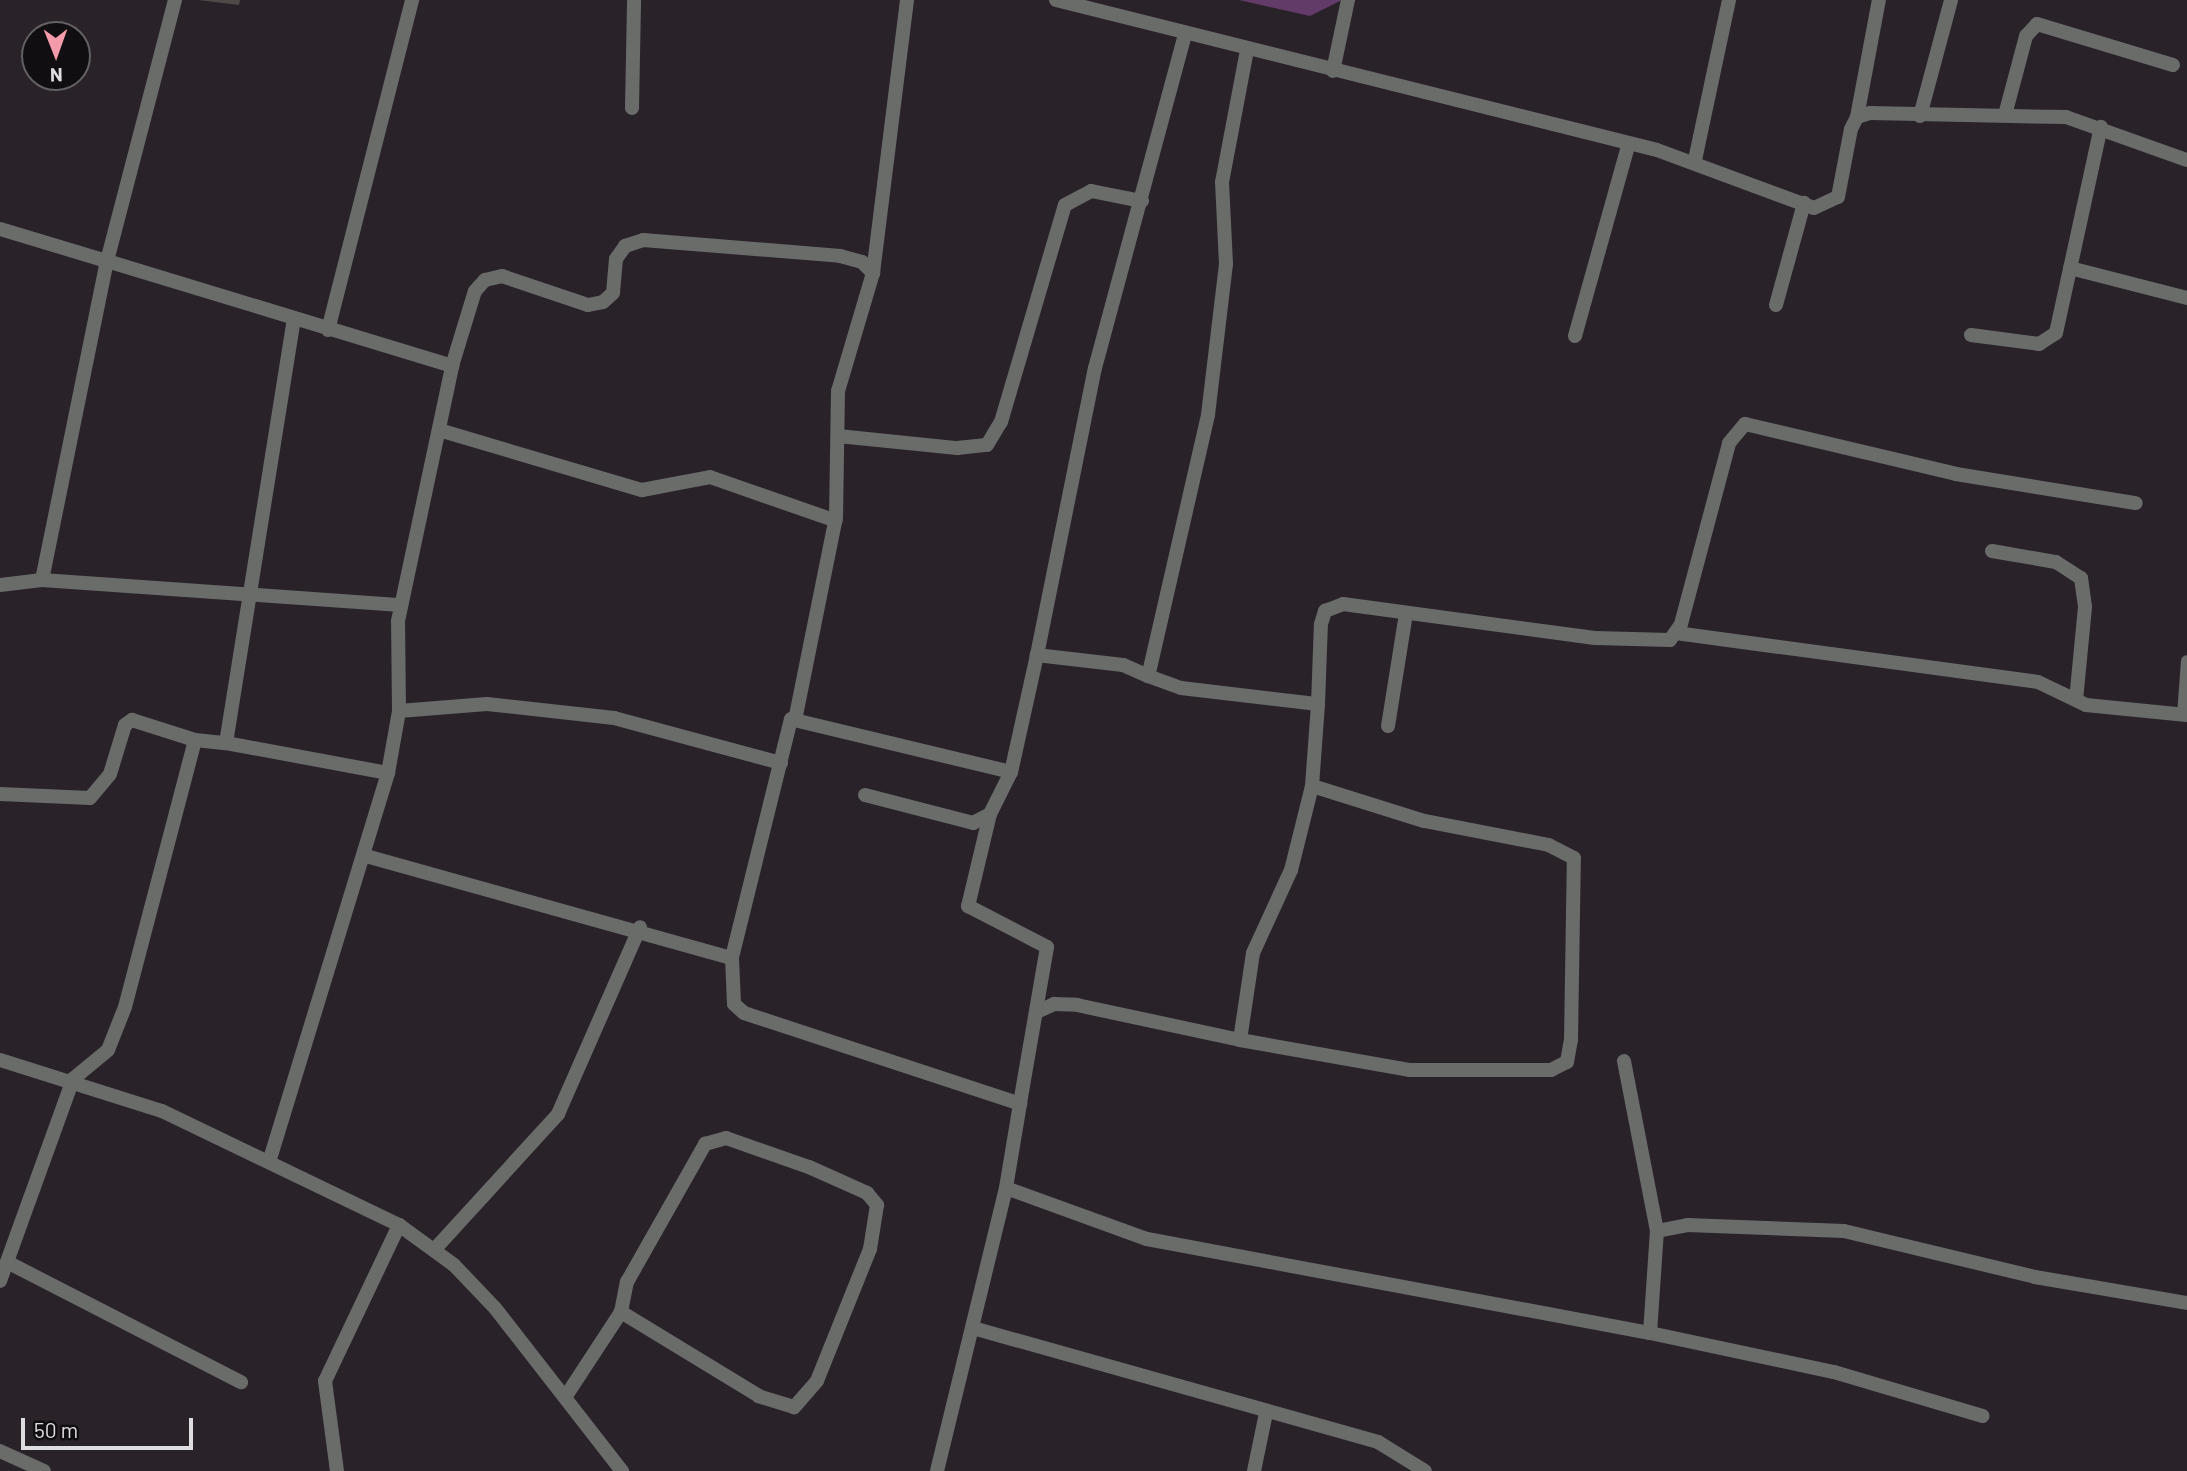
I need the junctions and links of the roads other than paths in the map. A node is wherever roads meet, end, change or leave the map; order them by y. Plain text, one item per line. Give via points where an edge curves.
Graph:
1 (175, 0) edge
2 (412, 0) edge
3 (634, 0) edge
4 (906, 0) edge
5 (1056, 0) edge
6 (1348, 0) edge
7 (1729, 0) edge
8 (1879, 0) edge
9 (1951, 0) edge
10 (1185, 35) junction
11 (1247, 50) junction
12 (2173, 65) dead end
13 (1333, 71) junction
14 (632, 108) dead end
15 (2005, 115) junction
16 (1920, 116) junction
17 (1857, 117) junction
18 (2101, 127) junction
19 (1629, 143) junction
20 (1695, 160) junction
21 (2187, 160) edge
22 (1142, 201) junction
23 (1804, 203) junction
24 (0, 229) edge
25 (107, 261) junction
26 (2070, 268) junction
27 (873, 273) junction
28 (2187, 298) edge
29 (1776, 305) dead end
30 (295, 320) junction
31 (328, 330) junction
32 (1971, 335) dead end
33 (1574, 336) dead end
34 (452, 366) junction
35 (439, 430) junction
36 (838, 436) junction
37 (2136, 503) dead end
38 (835, 522) junction
39 (1992, 551) dead end
40 (42, 580) junction
41 (0, 584) edge
42 (247, 592) junction
43 (401, 606) junction
44 (1406, 613) junction
45 (1676, 634) junction
46 (1037, 655) junction
47 (2187, 661) edge
48 (1148, 676) junction
49 (2076, 700) junction
50 (1318, 704) junction
51 (399, 711) junction
52 (2185, 715) edge
53 (795, 720) junction
54 (1388, 726) dead end
55 (195, 740) junction
56 (226, 743) junction
57 (781, 763) junction
58 (1011, 772) junction
59 (388, 773) junction
60 (1311, 786) junction
61 (0, 794) edge
62 (865, 796) dead end
63 (990, 814) junction
64 (366, 856) junction
65 (640, 927) junction
66 (732, 958) junction
67 (1040, 1011) junction
68 (1240, 1040) junction
69 (0, 1060) edge
70 (1624, 1060) dead end
71 (73, 1079) junction
72 (1020, 1104) junction
73 (270, 1159) junction
74 (1006, 1188) junction
75 (399, 1224) junction
76 (1657, 1231) junction
77 (435, 1250) junction
78 (9, 1264) junction
79 (0, 1281) edge
80 (2187, 1303) edge
81 (621, 1312) junction
82 (973, 1328) junction
83 (1650, 1333) junction
84 (241, 1382) dead end
85 (566, 1396) junction
86 (1266, 1413) junction
87 (1983, 1416) dead end
88 (0, 1451) edge
89 (44, 1471) edge
90 (338, 1471) edge
91 (622, 1471) edge
92 (937, 1471) edge
93 (1254, 1471) edge
94 (1425, 1471) edge

1 - 25 street
2 - 31 street
3 - 14 street
4 - 27 street
5 - 10 street
6 - 13 street
7 - 20 street
8 - 17 street
9 - 16 street
10 - 11 street
10 - 22 street
11 - 13 street
11 - 48 street via 1222,182 1226,264 1208,415
12 - 15 street via 2037,24 2026,36
13 - 19 street
15 - 16 street
15 - 18 street via 2066,117
16 - 17 street
17 - 23 street via 1838,197 1825,208
18 - 21 street
18 - 26 street
19 - 20 street
19 - 33 street
20 - 23 street
22 - 36 street via 1091,191 1065,205 1001,422 987,445 957,448
22 - 46 street via 1086,409
23 - 29 street
24 - 25 street
25 - 30 street
25 - 40 street
26 - 28 street
26 - 32 street via 2050,342
27 - 34 street via 862,262 841,256 643,240 625,246 616,259 613,293 603,302 588,305 502,276 485,280 475,291
27 - 36 street via 838,391
30 - 31 street
30 - 42 street
31 - 34 street
34 - 35 street
35 - 38 street via 642,490 710,477
35 - 43 street
36 - 38 street
37 - 45 street via 1956,474 1745,424 1729,443
38 - 53 street
39 - 49 street via 2056,562 2081,578 2085,607
40 - 41 street
40 - 42 street
42 - 43 street
42 - 56 street
43 - 51 street
44 - 45 street via 1595,638 1659,641
44 - 50 street via 1343,604 1325,611
44 - 54 street
45 - 49 street via 2038,682
46 - 48 street via 1123,666
46 - 58 street
47 - 52 lane
48 - 50 street via 1181,688
49 - 52 street
50 - 60 street
51 - 57 street via 487,704 614,718
51 - 59 street
53 - 57 street
53 - 58 street
55 - 56 street
55 - 61 street via 132,720 125,725 110,774 90,798
55 - 71 street via 125,1007 108,1050
56 - 59 street
57 - 66 street
58 - 63 street
59 - 64 street
60 - 68 street via 1291,870 1253,953
60 - 68 street via 1424,821 1549,845 1574,858 1578,892 1567,1062 1551,1070 1410,1070
62 - 63 street via 973,823
63 - 67 street via 968,906 1047,947
64 - 65 street
64 - 73 street
65 - 66 street
65 - 77 street via 558,1114
66 - 72 street via 730,987 744,1013
67 - 68 street via 1054,1004 1077,1005
67 - 72 street via 1026,1044
69 - 71 street
70 - 76 street
71 - 73 street
71 - 78 street
72 - 74 street
73 - 75 street
74 - 82 street
74 - 83 street via 1147,1239
75 - 77 street
75 - 90 street via 325,1381
76 - 80 street via 1756,1225 1844,1231 2035,1277
76 - 83 street
77 - 85 street via 495,1308
78 - 79 street
78 - 84 street
81 - 81 street via 627,1282 705,1144 716,1138 844,1180 877,1205 870,1249 817,1381 794,1407 759,1396
81 - 85 street
82 - 86 street
82 - 92 street
83 - 87 street via 1834,1372
85 - 91 street
86 - 93 street
86 - 94 street via 1396,1448
88 - 89 street

